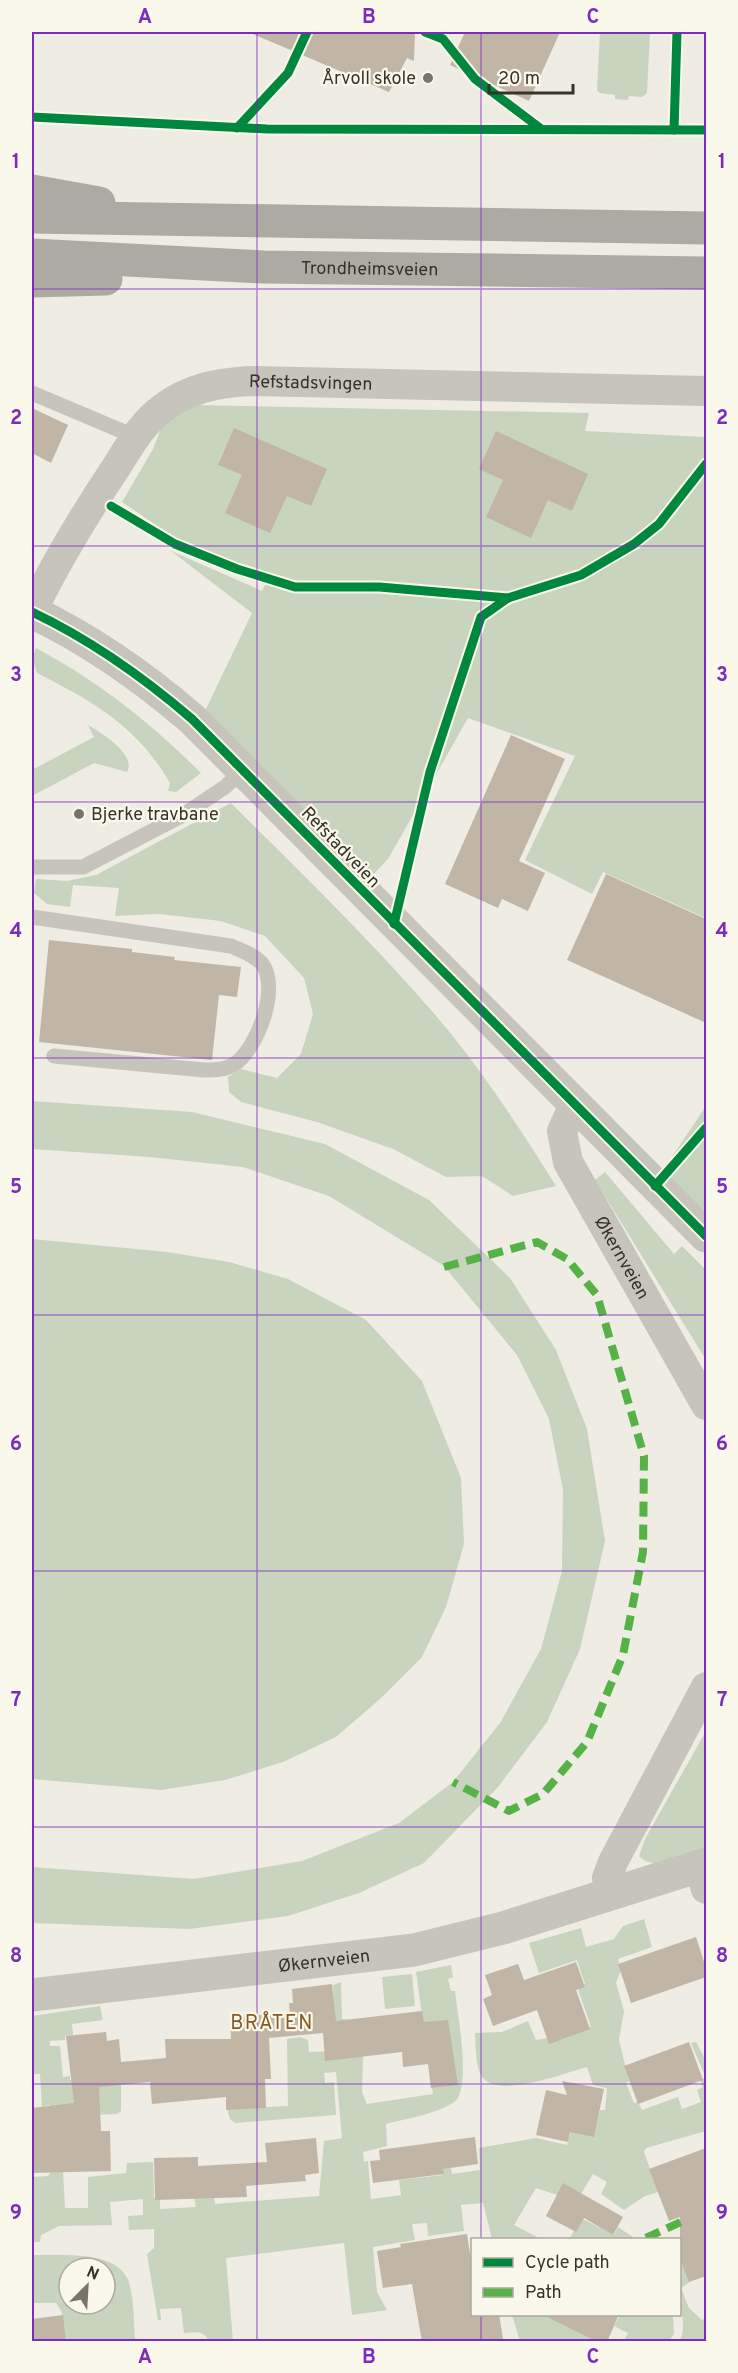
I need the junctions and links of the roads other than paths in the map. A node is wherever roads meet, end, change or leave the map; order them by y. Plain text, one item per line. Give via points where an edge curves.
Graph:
1 (32, 191) edge
2 (32, 217) edge
3 (235, 220) junction
4 (706, 228) edge
5 (32, 255) edge
6 (263, 267) junction
7 (706, 273) edge
8 (32, 280) edge
9 (706, 392) edge
10 (32, 393) edge
11 (136, 437) junction
12 (32, 612) edge
13 (243, 770) junction
14 (32, 867) edge
15 (32, 917) edge
16 (54, 1056) dead end
17 (574, 1105) junction
18 (706, 1236) edge
19 (706, 1405) edge
20 (706, 1687) edge
21 (704, 1873) edge
22 (610, 1893) junction
23 (32, 1995) edge

1 - 3 highway
2 - 3 highway
3 - 4 highway
5 - 6 highway, Trondheimsveien
6 - 7 highway, Trondheimsveien
6 - 8 highway
9 - 11 street, Refstadsvingen via 222,383 200,388 172,402 149,420
10 - 11 lane
11 - 12 street, Refstadsvingen via 93,502
12 - 13 street, Refstadveien via 92,644 146,681 192,719
13 - 14 lane via 190,811 83,867
13 - 17 street, Refstadveien
15 - 16 lane via 231,946 261,963 269,977 270,995 248,1049 236,1063 223,1069
17 - 18 street, Refstadveien
17 - 19 street, Økernveien via 562,1131 568,1162
20 - 22 street via 613,1862 607,1878
21 - 22 street, Økernveien
22 - 23 street, Økernveien via 503,1928 414,1950

